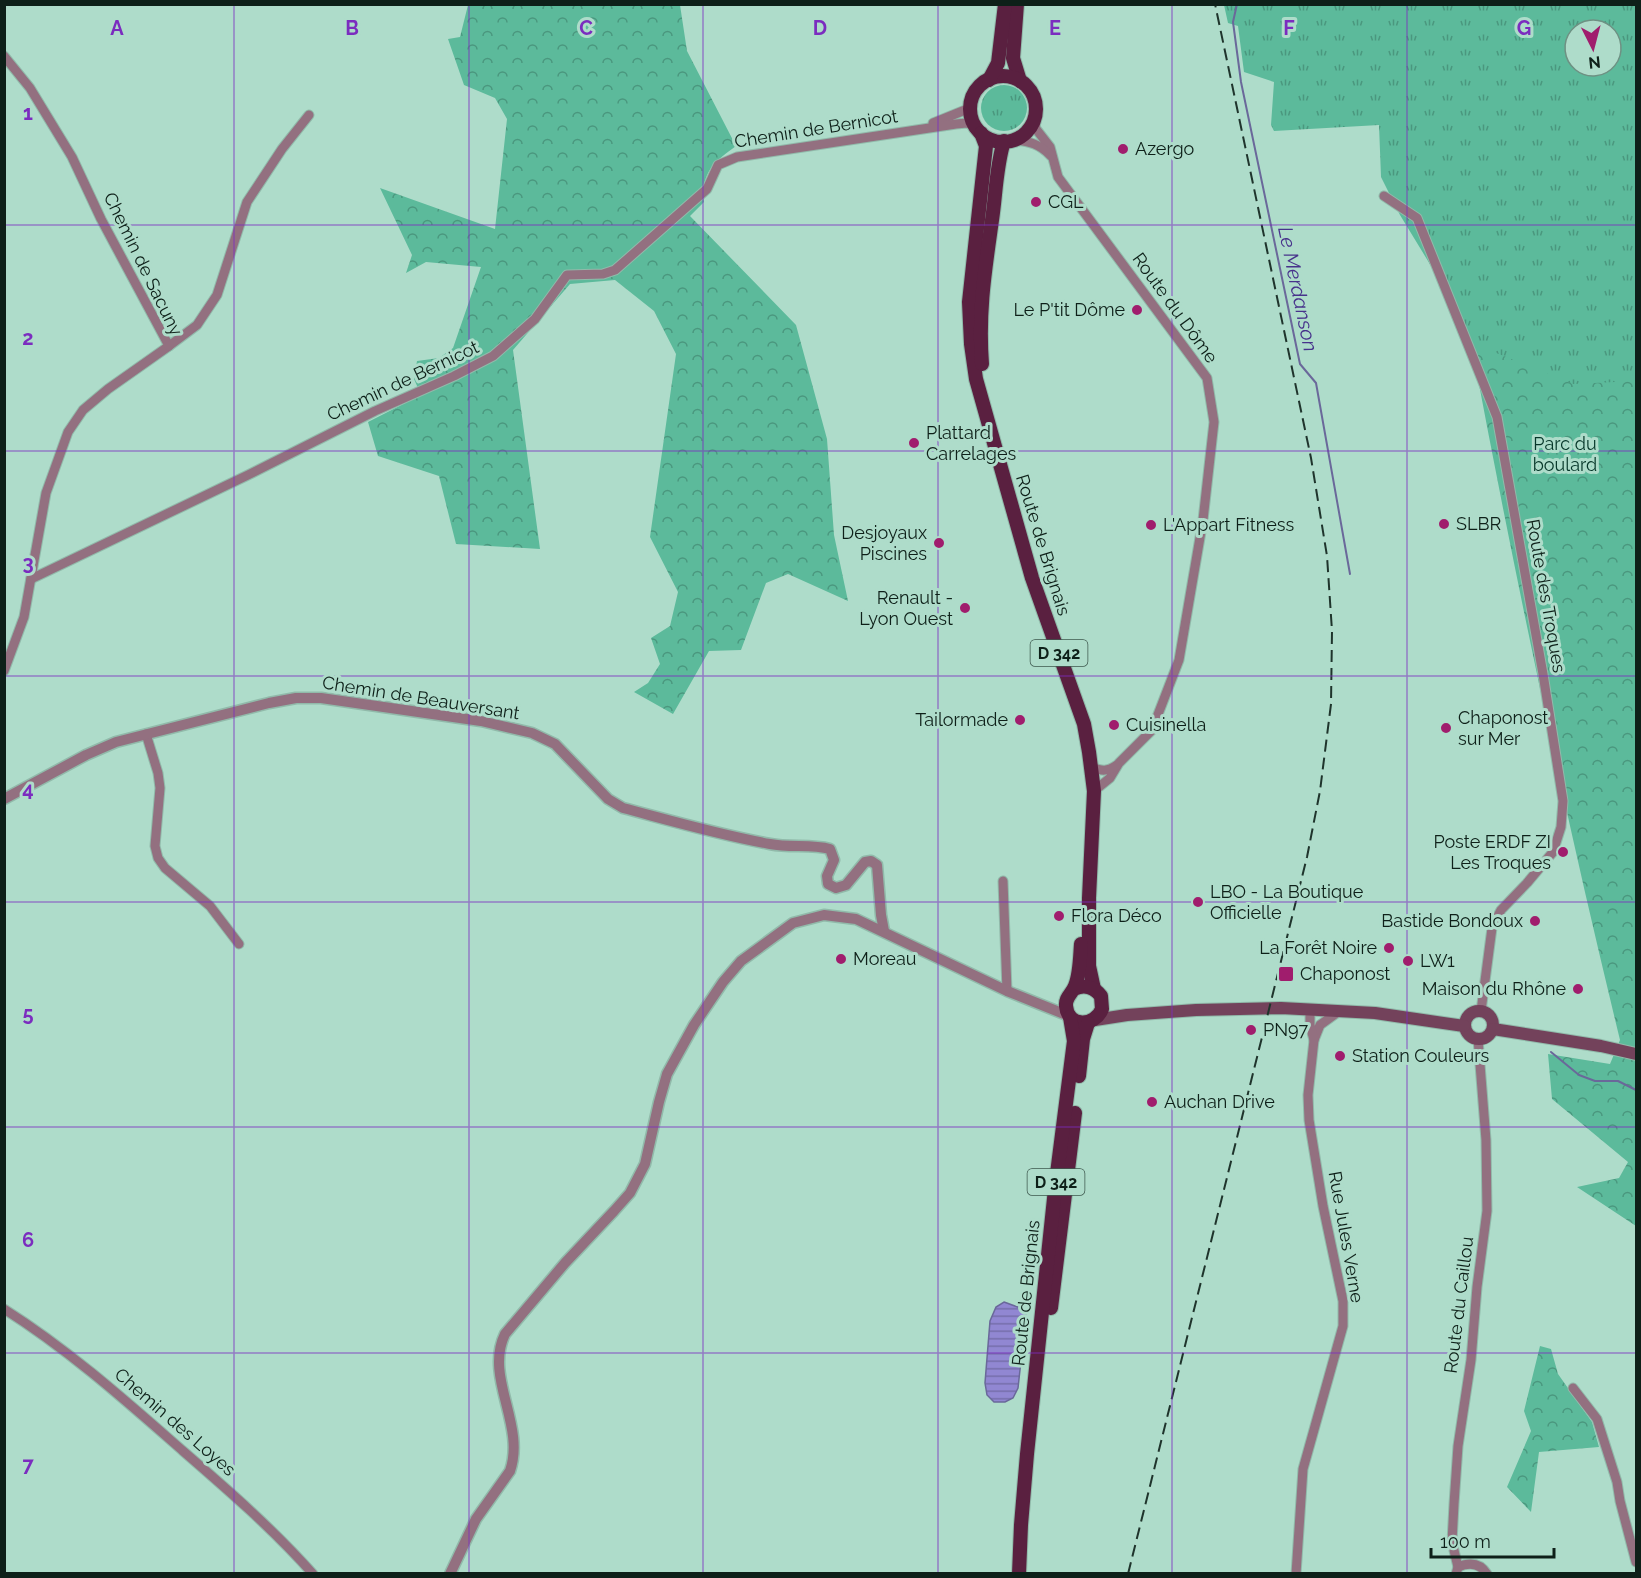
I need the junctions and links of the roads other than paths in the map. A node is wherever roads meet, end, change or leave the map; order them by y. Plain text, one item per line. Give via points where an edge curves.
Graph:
1 (1005, 4) edge
2 (1017, 4) edge
3 (4, 56) edge
4 (989, 80) junction
5 (1020, 81) junction
6 (970, 108) junction
7 (309, 115) dead end
8 (1034, 119) junction
9 (978, 129) junction
10 (914, 130) junction
11 (1008, 141) junction
12 (1052, 156) junction
13 (1384, 196) dead end
14 (169, 346) junction
15 (987, 413) junction
16 (31, 579) junction
17 (4, 671) edge
18 (146, 734) junction
19 (1119, 764) junction
20 (1091, 767) junction
21 (1094, 791) junction
22 (4, 799) edge
23 (1003, 881) dead end
24 (1089, 898) junction
25 (884, 931) junction
26 (239, 944) dead end
27 (1094, 989) junction
28 (1007, 991) junction
29 (1071, 993) junction
30 (1102, 1001) junction
31 (1042, 1005) junction
32 (1229, 1008) junction
33 (1310, 1009) junction
34 (1481, 1011) junction
35 (1338, 1012) junction
36 (1375, 1013) junction
37 (1127, 1015) junction
38 (1070, 1016) junction
39 (1092, 1021) junction
40 (1464, 1026) junction
41 (1493, 1029) junction
42 (1478, 1039) junction
43 (1314, 1040) junction
44 (1636, 1054) edge
45 (4, 1308) edge
46 (1573, 1388) dead end
47 (1636, 1562) edge
48 (1457, 1570) edge
49 (313, 1574) edge
50 (450, 1574) edge
51 (1019, 1574) edge
52 (1028, 1574) edge
53 (1296, 1574) edge
54 (1487, 1574) edge

1 - 4 main road via 998,63
2 - 5 main road via 1012,58
3 - 14 street, Chemin de Sacuny via 57,129
4 - 5 main road via 1005,76
4 - 6 main road via 978,88
5 - 8 main road via 1034,99
6 - 9 main road
6 - 10 street, Chemin de Bernicot
7 - 14 street via 247,202 217,295 196,325
8 - 11 main road via 1030,128
8 - 12 street, Route du Dôme
9 - 10 street, Chemin de Bernicot via 967,123
9 - 11 main road via 996,141
9 - 15 main road, Route de Brignais / D 342 via 986,146 969,302 976,379
10 - 16 street, Chemin de Bernicot via 737,157 718,165 708,189 615,270 567,275 535,319 493,356
11 - 12 street via 1027,141
11 - 15 main road, Route de Brignais / D 342 via 998,158 980,302
12 - 19 street, Route du Dôme via 1058,177 1207,378 1214,422 1203,520 1179,660 1152,730
13 - 34 street, Route des Troques via 1417,218 1497,417 1563,801 1562,827 1552,852 1501,910 1492,928
14 - 16 street, Chemin de Sacuny via 83,410 68,432 46,493
15 - 20 main road, Route de Brignais / D 342 via 1032,578 1084,724
16 - 17 street, Chemin de Sacuny via 24,618
18 - 22 street, Chemin de Beauversant via 86,755
18 - 25 street, Chemin de Beauversant via 296,698 321,698 481,721 532,733 555,744 608,799 623,808 732,838 787,848 830,849 834,860 828,884 836,888 846,885 865,862 871,861 877,865
18 - 26 street via 159,773 155,846 158,858 210,906
19 - 20 street via 1109,770
19 - 21 street, Route du Dôme
20 - 21 main road, Route de Brignais / D 342
21 - 24 main road, Route de Brignais / D 342
23 - 28 street
24 - 27 main road, Route de Brignais / D 342 via 1089,966
24 - 29 main road, Route de Brignais / D 342
25 - 28 street
25 - 50 street via 840,916 824,915 793,923 741,961 723,982 667,1074 645,1164 630,1193 557,1272 501,1341 498,1364 513,1429 513,1462 477,1519
27 - 29 main road via 1084,986
27 - 30 main road
28 - 31 street
29 - 31 street
29 - 38 main road via 1065,1006
30 - 37 main road
30 - 39 main road via 1102,1009
31 - 38 street
32 - 33 main road
32 - 36 main road via 1295,1001 1362,1007
32 - 37 main road
33 - 35 main road
33 - 43 street, Rue Jules Verne
34 - 40 main road via 1469,1015
34 - 41 main road via 1490,1015
35 - 36 main road
35 - 43 street via 1320,1025
36 - 40 main road
37 - 39 main road
38 - 39 main road via 1078,1022
38 - 51 main road, Route de Brignais / D 342 via 1074,1041 1027,1454
39 - 52 main road, Route de Brignais / D 342 via 1083,1039 1048,1332
40 - 42 main road via 1470,1037
41 - 42 main road via 1488,1037
41 - 44 main road
42 - 48 street, Route du Caillou via 1487,1211 1458,1446 1452,1542
43 - 53 street, Rue Jules Verne via 1309,1120 1343,1301 1343,1326 1304,1469
45 - 49 street, Chemin des Loyes via 111,1387 256,1516
46 - 47 street via 1597,1419
48 - 54 street via 1466,1564 1476,1564

